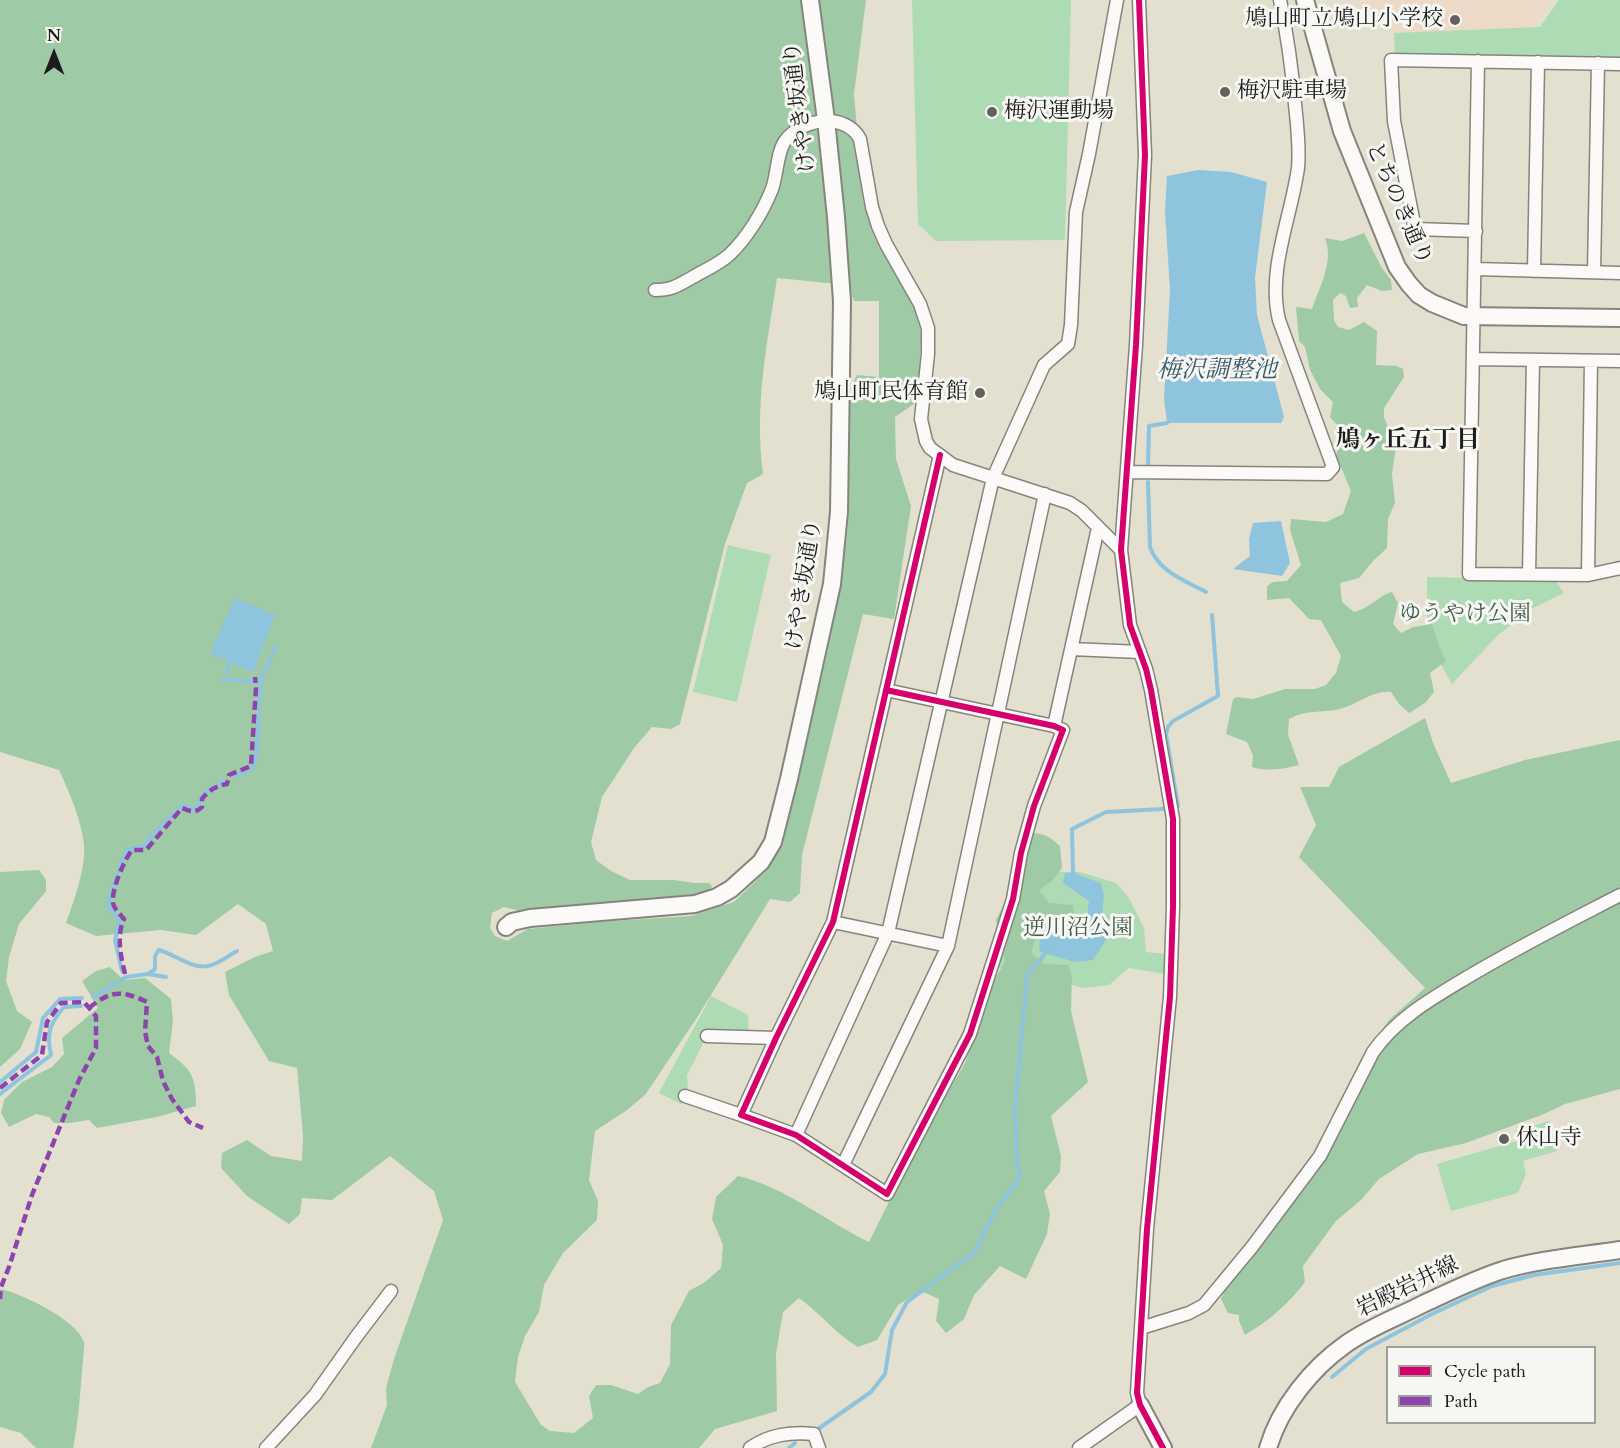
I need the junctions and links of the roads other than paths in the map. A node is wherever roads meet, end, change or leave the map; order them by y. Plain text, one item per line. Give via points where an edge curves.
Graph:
1 (810, 0) edge
2 (1117, 0) edge
3 (1139, 0) edge
4 (1280, 0) edge
5 (1305, 0) edge
6 (1478, 61) junction
7 (1538, 62) junction
8 (1598, 63) junction
9 (1620, 64) edge
10 (826, 120) junction
11 (1476, 231) junction
12 (1476, 269) junction
13 (1534, 271) junction
14 (1594, 273) junction
15 (1620, 273) edge
16 (655, 290) dead end
17 (1475, 316) junction
18 (1620, 318) edge
19 (1473, 359) junction
20 (1533, 360) junction
21 (1591, 361) junction
22 (1620, 361) edge
23 (940, 455) junction
24 (1126, 472) junction
25 (993, 478) junction
26 (1045, 495) junction
27 (1098, 528) junction
28 (1121, 550) junction
29 (1620, 568) edge
30 (1529, 574) junction
31 (1588, 574) junction
32 (1071, 649) junction
33 (1140, 652) junction
34 (886, 690) junction
35 (942, 702) junction
36 (998, 714) junction
37 (1054, 726) junction
38 (1620, 895) edge
39 (833, 922) junction
40 (506, 927) dead end
41 (888, 933) junction
42 (948, 946) junction
43 (707, 1036) dead end
44 (776, 1038) junction
45 (685, 1096) dead end
46 (741, 1115) junction
47 (796, 1135) junction
48 (843, 1166) junction
49 (1620, 1250) edge
50 (391, 1291) dead end
51 (1141, 1328) junction
52 (1140, 1404) junction
53 (266, 1448) edge
54 (750, 1448) edge
55 (819, 1448) edge
56 (1079, 1448) edge
57 (1163, 1448) edge
58 (1268, 1448) edge

1 - 10 street, けやき坂通り
2 - 25 street via 1076,212 1068,345 1044,365
3 - 24 street via 1144,155
4 - 24 street via 1294,96 1298,166 1275,304 1334,467 1327,474
5 - 17 street, とちのき通り via 1342,131 1397,267 1431,303 1464,316
6 - 7 street
6 - 11 street
6 - 11 street via 1391,60 1394,122 1415,230
7 - 8 street
7 - 13 street
8 - 9 street
8 - 14 street
10 - 16 street via 799,128 783,144 772,189 746,235 729,255 669,290
10 - 23 street via 848,125 860,139 878,226 920,304 928,328 921,419 926,441
10 - 40 street, けやき坂通り via 842,301 839,512 823,630 773,842 761,862 717,897 695,904 530,918
11 - 12 street
12 - 13 street
12 - 17 street
13 - 14 street
14 - 15 street
17 - 18 street, とちのき通り
17 - 19 street
19 - 20 street
19 - 30 street via 1469,574
20 - 21 street
20 - 30 street
21 - 22 street
21 - 31 street
23 - 25 street via 953,465
23 - 34 street
24 - 28 street
25 - 26 street
25 - 35 street
26 - 27 street via 1070,503
26 - 36 street
27 - 28 street
27 - 32 street
28 - 33 street via 1126,604
29 - 31 street
30 - 31 street
32 - 33 street
32 - 37 street
33 - 51 street via 1158,723 1173,819 1170,997 1146,1229
34 - 35 street
34 - 39 street
35 - 36 street
35 - 41 street
36 - 37 street
36 - 42 street
37 - 48 street via 1063,730 1034,806 1013,899 970,1034 887,1194
38 - 51 street via 1493,962 1401,1020 1373,1052 1320,1156 1204,1305
39 - 41 street
39 - 44 street
41 - 42 street
41 - 47 street
42 - 48 street
43 - 44 street
44 - 46 street
45 - 46 street
46 - 47 street
47 - 48 street
49 - 58 street, 岩殿岩井線 via 1502,1271 1374,1328 1346,1344 1313,1372 1287,1408
50 - 53 street via 315,1395
51 - 52 street via 1137,1393
52 - 56 street
52 - 57 street
54 - 55 street via 792,1432 814,1434

